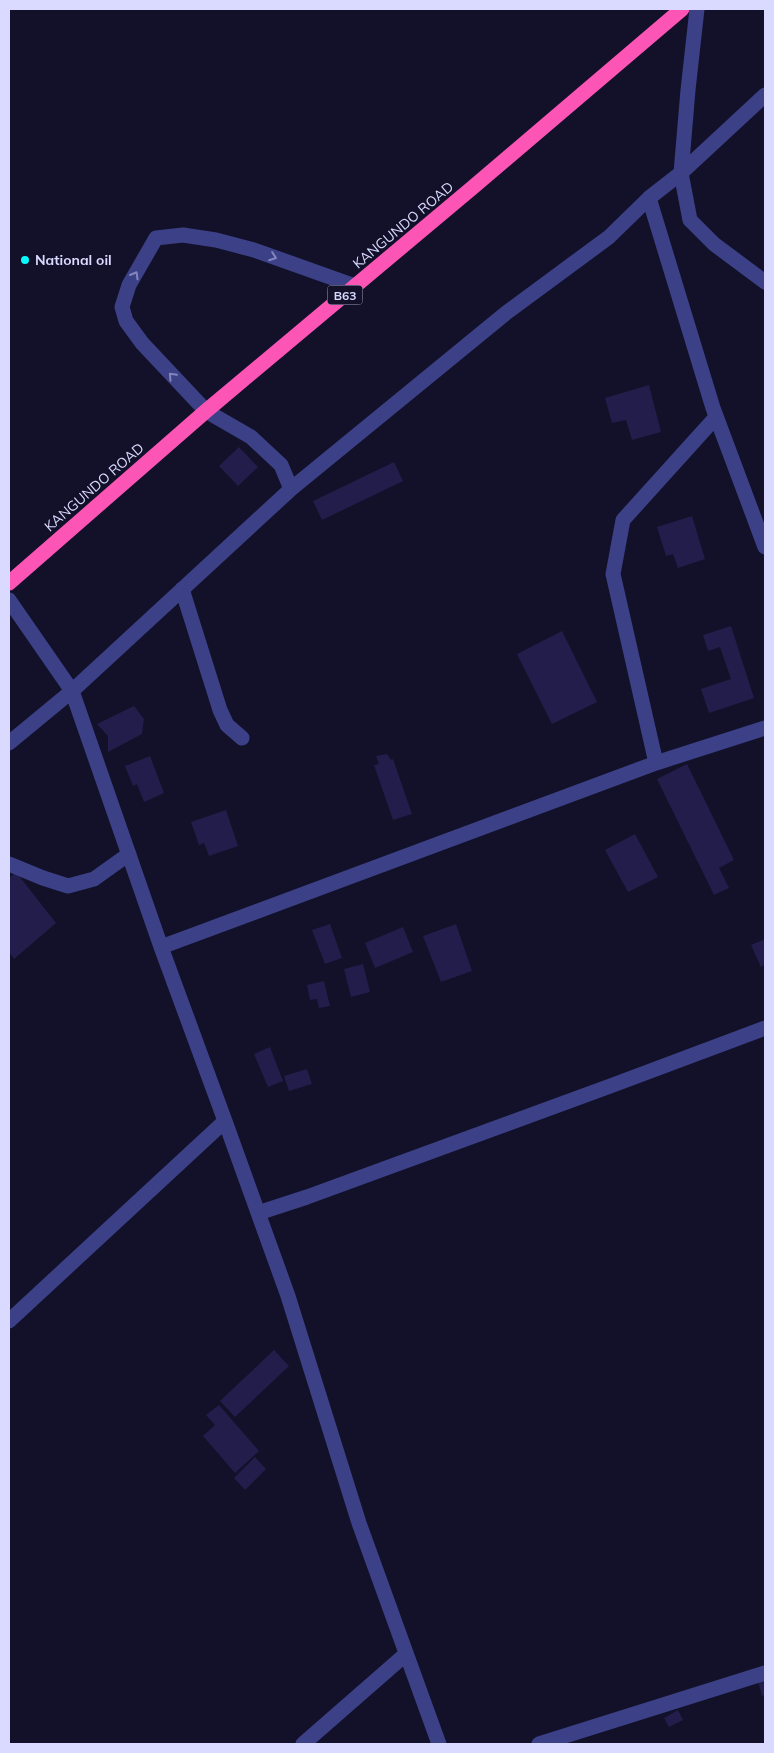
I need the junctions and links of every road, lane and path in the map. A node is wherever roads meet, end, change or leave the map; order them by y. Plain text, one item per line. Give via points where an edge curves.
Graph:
1 (682, 9) edge
2 (697, 9) edge
3 (765, 95) edge
4 (681, 173) junction
5 (649, 198) junction
6 (765, 282) edge
7 (355, 286) junction
8 (206, 412) junction
9 (716, 417) junction
10 (291, 489) junction
11 (765, 547) edge
12 (9, 583) edge
13 (182, 589) junction
14 (9, 600) edge
15 (72, 691) junction
16 (765, 728) edge
17 (242, 738) dead end
18 (9, 743) edge
19 (656, 763) junction
20 (129, 854) junction
21 (9, 864) edge
22 (161, 948) junction
23 (765, 1028) edge
24 (225, 1121) junction
25 (258, 1214) junction
26 (9, 1321) edge
27 (406, 1654) junction
28 (765, 1673) edge
29 (303, 1744) edge
30 (439, 1744) edge
31 (539, 1744) edge

1 - 7 highway, KANGUNDO ROAD / B63
2 - 4 street
3 - 4 street
4 - 5 street
4 - 6 street via 690,220 714,244
5 - 9 street
5 - 10 street via 610,237 506,313
7 - 8 highway, KANGUNDO ROAD / B63
8 -> 7 street via 142,343 126,321 122,307 129,285 156,238 182,235 216,240
8 - 10 street via 251,437 281,465
8 - 12 highway, KANGUNDO ROAD / B63
9 - 11 street
9 - 19 street via 623,520 612,574
10 - 13 street
13 - 15 street
13 - 17 street via 220,710 227,725
14 - 15 street
15 - 18 street
15 - 20 street
16 - 19 street
19 - 22 street
20 - 21 street via 94,880 68,886
20 - 22 street
22 - 24 street
23 - 25 street
24 - 25 street
24 - 26 street
25 - 27 street via 288,1296 359,1523
27 - 29 street
27 - 30 street
28 - 31 street

